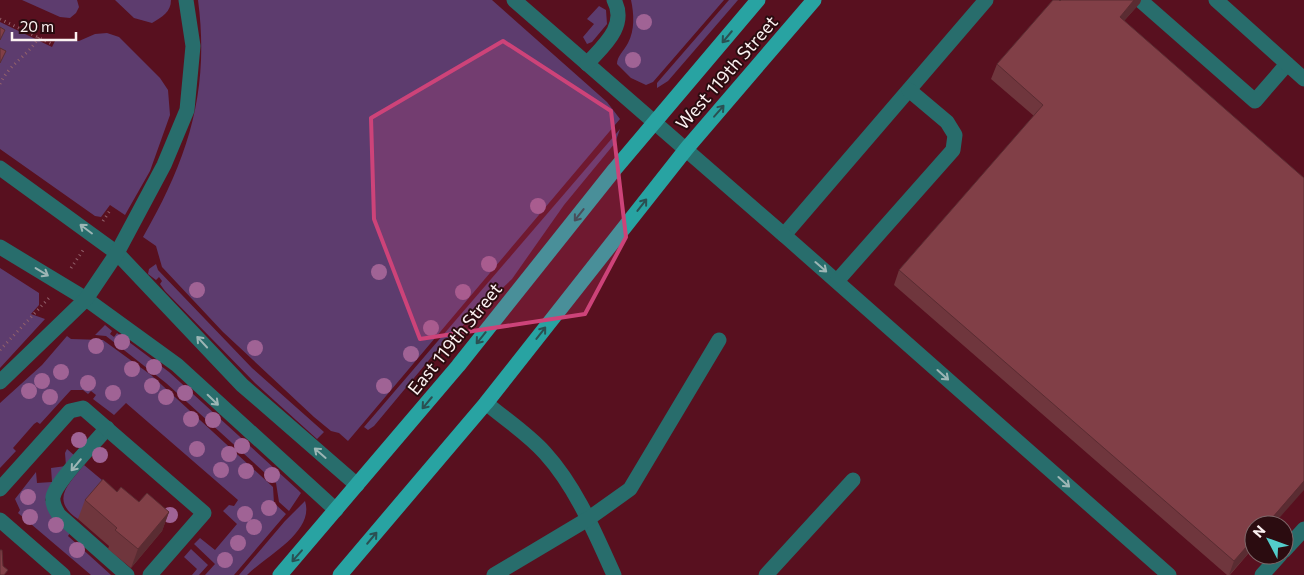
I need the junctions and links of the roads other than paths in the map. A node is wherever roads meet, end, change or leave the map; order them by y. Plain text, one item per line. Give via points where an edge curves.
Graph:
1 (186, 0) edge
2 (514, 0) edge
3 (614, 0) edge
4 (758, 0) edge
5 (814, 0) edge
6 (986, 0) edge
7 (1140, 0) edge
8 (1216, 0) edge
9 (587, 64) junction
10 (1287, 64) junction
11 (1304, 80) edge
12 (909, 90) junction
13 (654, 123) junction
14 (687, 148) junction
15 (0, 168) edge
16 (784, 235) junction
17 (0, 246) edge
18 (117, 253) junction
19 (837, 281) junction
20 (86, 299) junction
21 (719, 340) dead end
22 (0, 382) edge
23 (486, 403) junction
24 (107, 428) junction
25 (853, 480) dead end
26 (357, 485) junction
27 (0, 489) edge
28 (336, 510) junction
29 (588, 519) junction
30 (0, 520) edge
31 (1304, 529) edge
32 (1294, 540) edge
33 (1271, 565) edge
34 (63, 575) edge
35 (127, 575) edge
36 (150, 575) edge
37 (280, 575) edge
38 (340, 575) edge
39 (494, 575) edge
40 (614, 575) edge
41 (766, 575) edge
42 (1169, 575) edge
43 (1262, 575) edge

1 - 18 street via 193,46 187,110 164,165
2 - 9 street
3 - 9 street via 619,14 618,24
4 -> 13 main road, West 119th Street
14 -> 5 main road, West 119th Street
6 - 12 street
7 - 10 street via 1255,101
8 - 10 street
9 - 13 street
10 - 11 street
12 - 16 street
12 - 19 street via 948,122 956,134 953,150
13 - 14 street
13 -> 26 main road, East 119th Street via 458,366
14 - 16 street
23 -> 14 main road
18 -> 15 street
16 -> 19 street
17 -> 20 street
18 - 20 street
26 -> 18 street via 242,385
19 -> 42 street
20 - 22 street
20 -> 28 street via 177,365
21 - 29 street via 630,489
23 - 29 street via 544,452
38 -> 23 main road
24 - 27 street via 83,408 70,411
24 -> 35 street via 61,482 53,494 52,503 59,515
24 - 36 street via 204,513
25 - 41 street
26 - 28 main road, East 119th Street
28 -> 37 main road, East 119th Street
29 - 39 street
29 - 40 street
30 - 34 street
31 - 32 street
33 - 43 street

